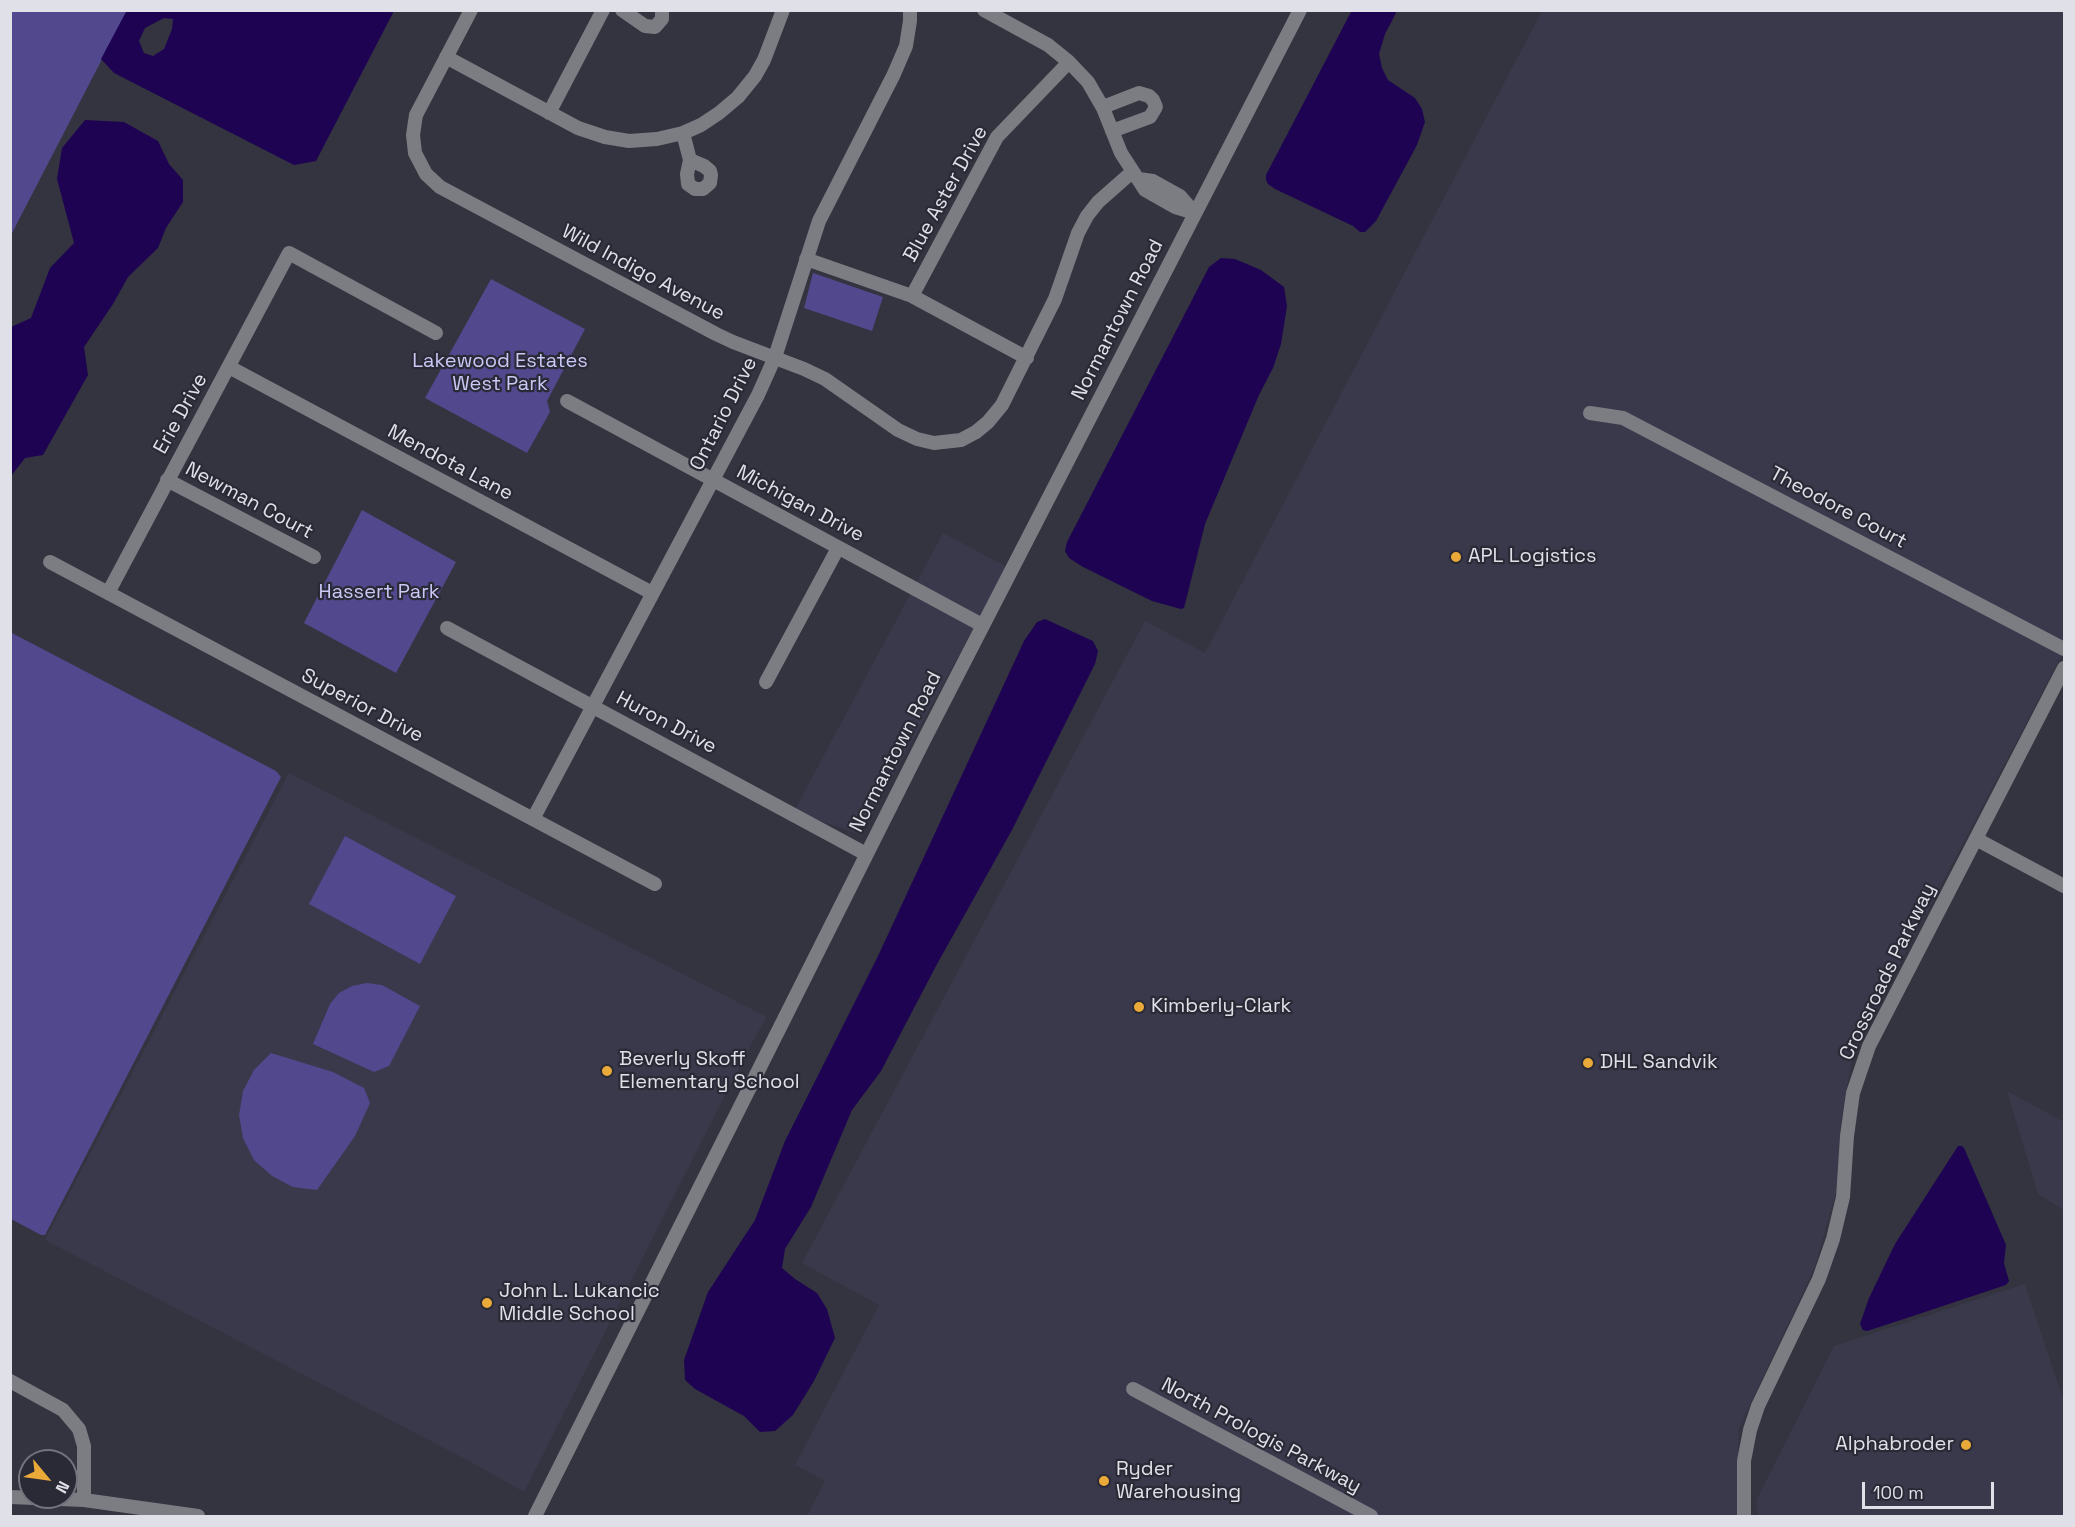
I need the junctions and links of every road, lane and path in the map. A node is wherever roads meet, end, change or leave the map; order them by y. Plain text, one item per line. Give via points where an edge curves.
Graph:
1 (471, 10) edge
2 (603, 10) edge
3 (622, 10) edge
4 (663, 10) edge
5 (783, 10) edge
6 (910, 10) edge
7 (984, 10) edge
8 (1300, 10) edge
9 (446, 57) junction
10 (1069, 62) junction
11 (1102, 107) junction
12 (549, 113) junction
13 (1112, 132) junction
14 (683, 133) junction
15 (690, 160) dead end
16 (1135, 176) junction
17 (1195, 213) junction
18 (806, 259) junction
19 (912, 297) junction
20 (436, 333) dead end
21 (775, 357) junction
22 (1027, 358) junction
23 (229, 367) junction
24 (567, 401) dead end
25 (1590, 413) dead end
26 (167, 480) junction
27 (713, 480) junction
28 (838, 548) junction
29 (314, 557) dead end
30 (50, 562) dead end
31 (108, 593) junction
32 (652, 593) junction
33 (982, 625) junction
34 (447, 628) dead end
35 (2064, 649) edge
36 (2064, 668) edge
37 (766, 682) dead end
38 (593, 705) junction
39 (532, 819) junction
40 (1976, 839) junction
41 (866, 854) junction
42 (655, 884) dead end
43 (2064, 886) edge
44 (10, 1381) edge
45 (1132, 1389) dead end
46 (10, 1497) edge
47 (84, 1500) junction
48 (198, 1516) edge
49 (536, 1516) edge
50 (1371, 1516) edge
51 (1744, 1516) edge

1 - 9 street, Wild Indigo Avenue
2 - 12 street
3 - 4 street via 645,26 655,27
5 - 14 street via 764,60 738,97 701,125
6 - 18 street, Ontario Drive via 906,46 824,211
7 - 10 street via 1048,45
8 - 17 street, Normantown Road
9 - 12 street
9 - 21 street, Wild Indigo Avenue via 416,115 413,135 420,164 440,187 716,334
10 - 11 street via 1088,82
10 - 19 street, Blue Aster Drive via 997,137
11 - 13 street
11 - 13 street via 1139,93 1149,96 1156,107 1150,117
12 - 14 street via 578,129 629,141
13 - 16 street
14 - 15 street
16 - 17 street via 1145,190
16 - 22 street via 1098,202 1087,216
17 - 33 street, Normantown Road
18 - 19 street
18 - 21 street, Ontario Drive
19 - 22 street
20 - 23 street, Erie Drive via 289,253
21 - 22 street, Wild Indigo Avenue via 825,380 907,435 934,443 961,440 988,422 1002,405
21 - 27 street, Ontario Drive
23 - 26 street, Erie Drive
23 - 32 street, Mendota Lane
24 - 27 street, Michigan Drive
25 - 35 street, Theodore Court via 1623,418
26 - 29 street, Newman Court
26 - 31 street, Erie Drive
27 - 28 street, Michigan Drive
27 - 32 street, Ontario Drive
28 - 33 street, Michigan Drive
28 - 37 street
30 - 31 street, Superior Drive
31 - 39 street, Superior Drive
32 - 38 street, Ontario Drive
33 - 41 street, Normantown Road
34 - 38 street, Huron Drive
36 - 40 street, Crossroads Parkway
38 - 39 street, Ontario Drive
38 - 41 street, Huron Drive
39 - 42 street, Superior Drive
40 - 43 street
40 - 51 street, Crossroads Parkway via 1869,1046 1853,1093 1843,1197 1833,1239 1819,1279 1750,1430 1744,1461
41 - 49 street, Normantown Road
44 - 47 street via 63,1410 79,1429 84,1446
45 - 50 street, North Prologis Parkway
46 - 47 street
47 - 48 street

